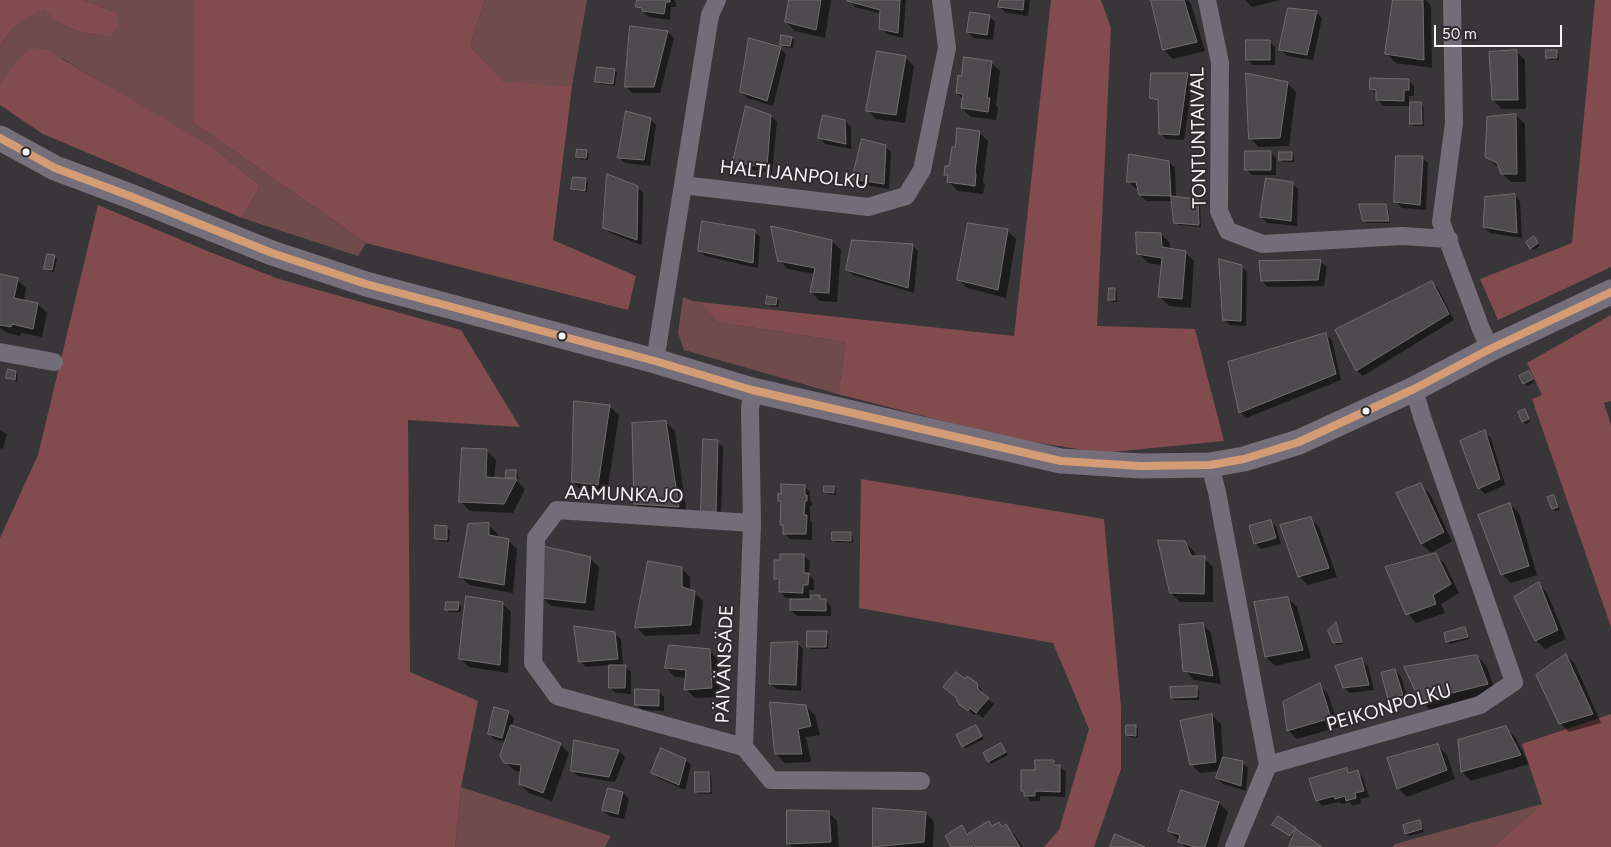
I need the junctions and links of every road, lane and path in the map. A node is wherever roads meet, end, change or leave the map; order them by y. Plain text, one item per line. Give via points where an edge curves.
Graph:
1 (717, 0) edge
2 (942, 0) edge
3 (1208, 0) edge
4 (1452, 0) edge
5 (0, 138) edge
6 (682, 185) junction
7 (1448, 239) junction
8 (1611, 292) edge
9 (1490, 350) junction
10 (0, 352) edge
11 (655, 360) junction
12 (54, 362) dead end
13 (1414, 389) junction
14 (752, 390) junction
15 (1210, 465) junction
16 (752, 523) junction
17 (744, 747) junction
18 (1268, 765) junction
19 (921, 781) dead end
20 (1234, 847) edge

1 - 6 street via 710,15
2 - 6 street, HALTIJANPOLKU via 947,48 922,170 906,196 868,207
3 - 7 street, TONTUNTAIVAL via 1220,63 1219,211 1228,231 1263,244 1402,236
4 - 7 street via 1454,123 1441,222
5 - 11 street via 55,168 272,253 366,284
6 - 11 street
7 - 9 street
8 - 9 street
9 - 13 street
10 - 12 street
11 - 14 street
13 - 15 street via 1299,442
13 - 18 street, PEIKONPOLKU via 1514,682 1480,705
14 - 15 street via 1061,461 1141,466
14 - 16 street, PÄIVÄNSÄDE
15 - 18 street
16 - 17 street, PÄIVÄNSÄDE
16 - 17 street, AAMUNKAJO via 557,510 536,538 534,663 557,696
17 - 19 street, PÄIVÄNSÄDE via 771,780
18 - 20 street

